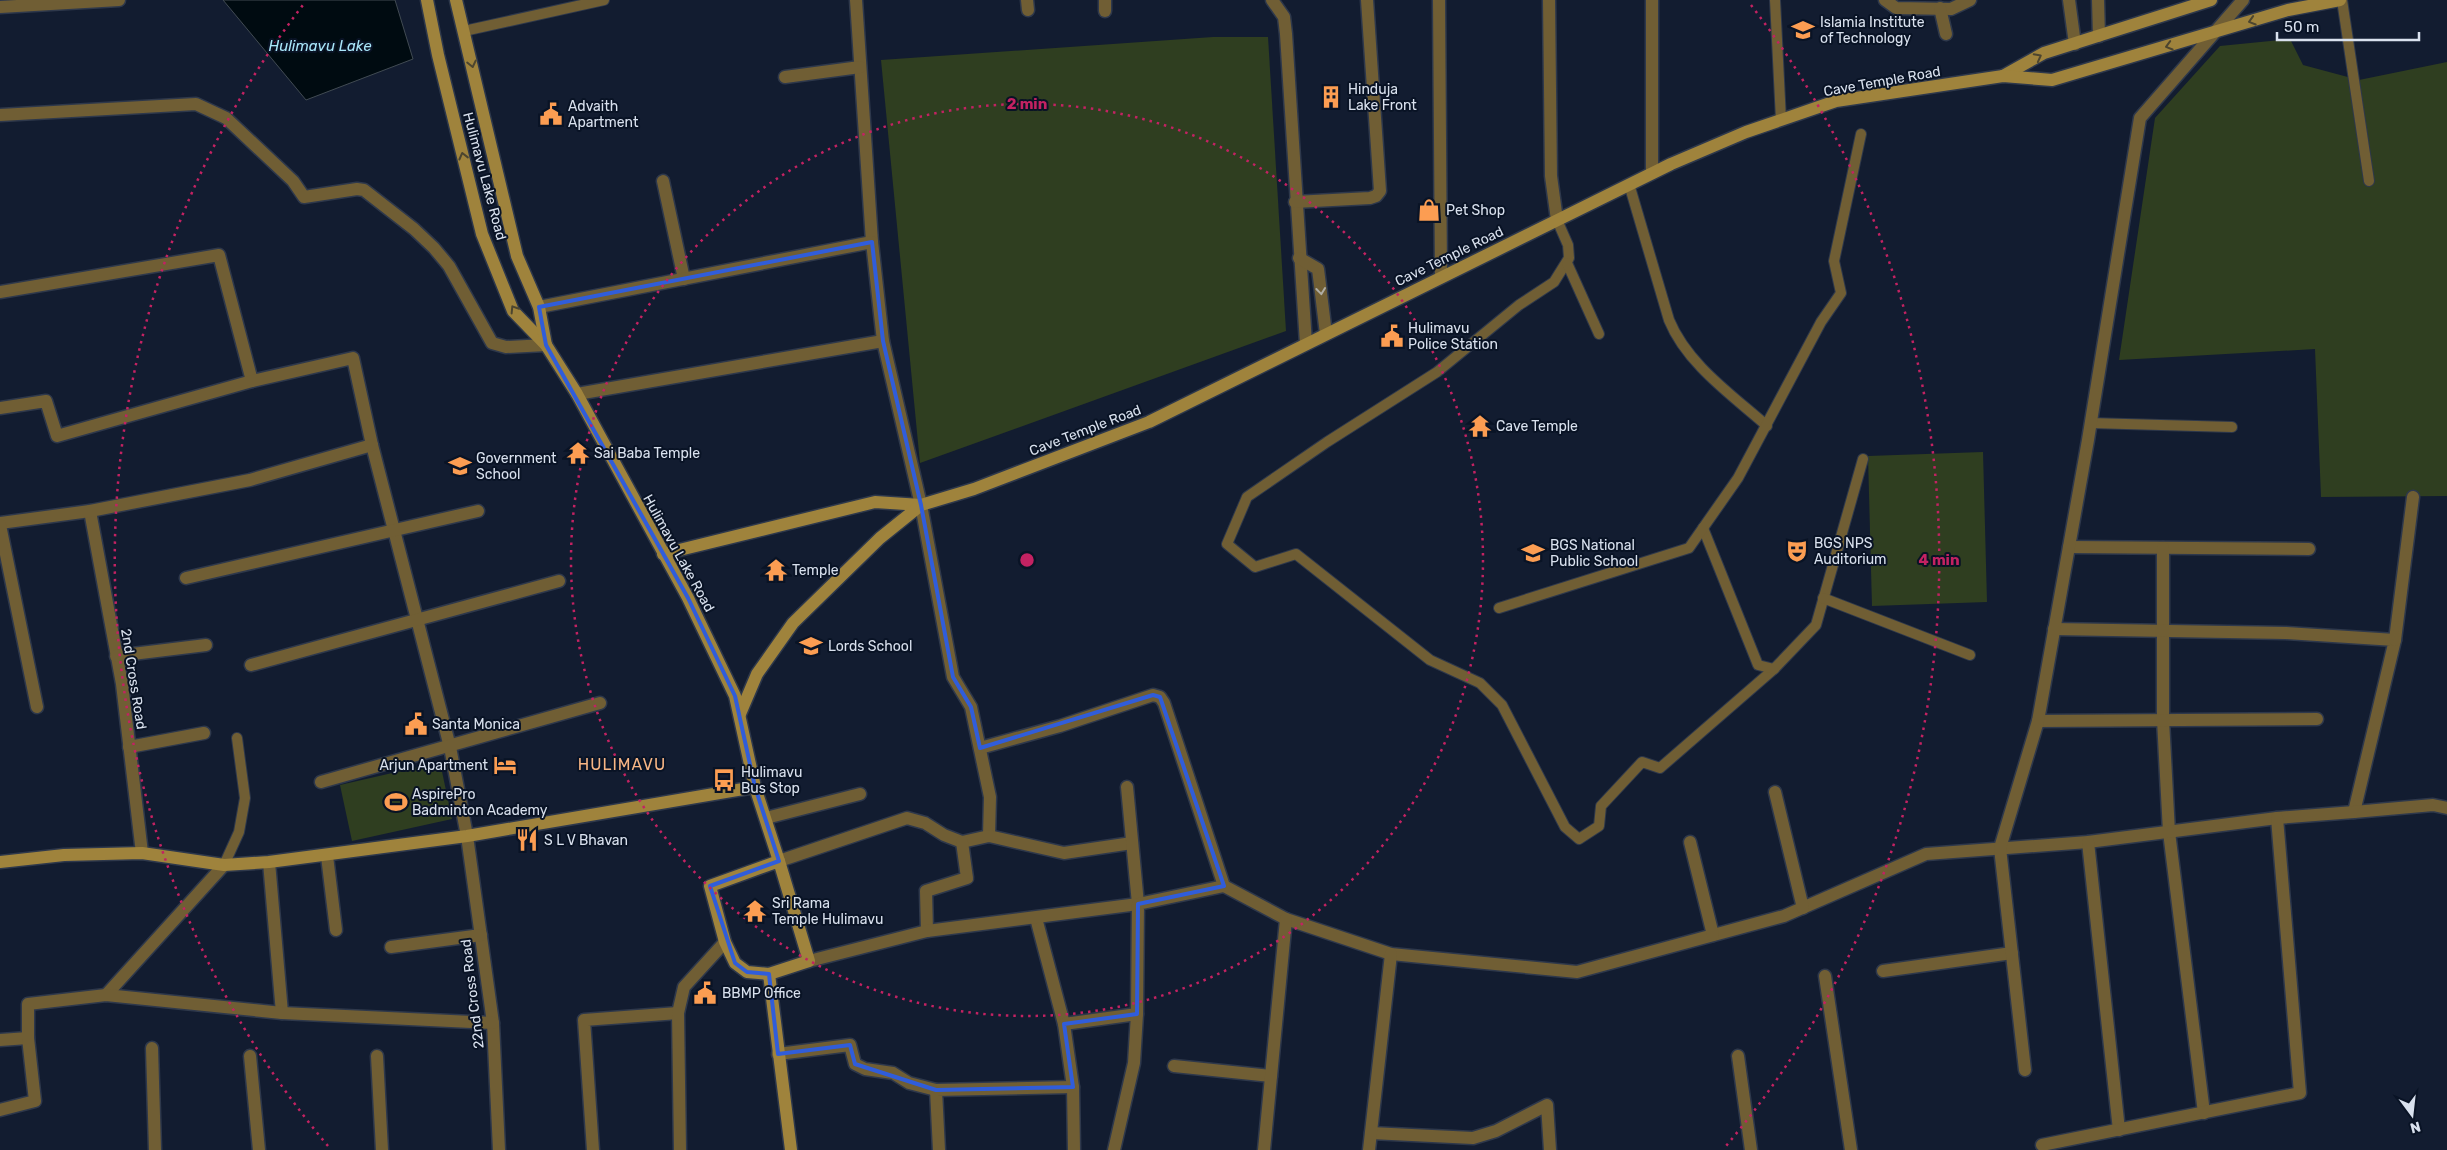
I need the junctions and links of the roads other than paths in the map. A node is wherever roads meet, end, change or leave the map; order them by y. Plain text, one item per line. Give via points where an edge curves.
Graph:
1 (119, 0) edge
2 (427, 0) edge
3 (456, 0) edge
4 (604, 0) edge
5 (856, 0) edge
6 (1272, 0) edge
7 (1367, 0) edge
8 (1439, 0) edge
9 (1549, 0) edge
10 (1652, 0) edge
11 (1775, 0) edge
12 (1884, 0) edge
13 (1970, 0) edge
14 (2069, 0) edge
15 (2098, 0) edge
16 (2211, 0) edge
17 (2242, 0) edge
18 (2341, 0) edge
19 (0, 7) edge
20 (1940, 8) junction
21 (464, 30) junction
22 (2216, 32) junction
23 (1946, 34) dead end
24 (2099, 36) junction
25 (2075, 44) junction
26 (860, 67) junction
27 (2003, 76) junction
28 (785, 77) dead end
29 (0, 115) edge
30 (1781, 120) junction
31 (1861, 134) dead end
32 (1652, 173) junction
33 (664, 180) dead end
34 (2369, 181) dead end
35 (1629, 184) junction
36 (1296, 202) junction
37 (1557, 220) junction
38 (872, 242) junction
39 (1299, 258) junction
40 (1567, 262) junction
41 (1441, 277) junction
42 (684, 280) junction
43 (0, 292) edge
44 (539, 307) junction
45 (1326, 334) junction
46 (1599, 334) dead end
47 (883, 340) junction
48 (1306, 344) junction
49 (546, 345) junction
50 (252, 381) junction
51 (576, 394) junction
52 (0, 408) edge
53 (2090, 423) junction
54 (1767, 426) junction
55 (2232, 427) dead end
56 (372, 444) junction
57 (1864, 459) dead end
58 (2414, 497) dead end
59 (921, 505) junction
60 (90, 510) junction
61 (478, 511) dead end
62 (0, 524) edge
63 (1703, 528) junction
64 (395, 531) junction
65 (2069, 547) junction
66 (2163, 548) junction
67 (2309, 549) dead end
68 (663, 554) junction
69 (186, 578) dead end
70 (559, 581) dead end
71 (1824, 598) junction
72 (1499, 608) dead end
73 (418, 620) junction
74 (2054, 629) junction
75 (2163, 632) junction
76 (2395, 640) junction
77 (206, 645) dead end
78 (1970, 655) dead end
79 (116, 656) junction
80 (252, 665) dead end
81 (1774, 669) junction
82 (600, 703) dead end
83 (36, 707) dead end
84 (740, 714) junction
85 (2317, 719) dead end
86 (2163, 720) junction
87 (2038, 721) junction
88 (204, 733) dead end
89 (237, 738) dead end
90 (129, 746) junction
91 (450, 747) junction
92 (980, 748) junction
93 (321, 782) dead end
94 (755, 787) junction
95 (1126, 787) dead end
96 (1775, 792) dead end
97 (860, 794) dead end
98 (2447, 808) edge
99 (2354, 812) junction
100 (766, 818) junction
101 (2277, 818) junction
102 (2169, 832) junction
103 (467, 836) junction
104 (989, 836) junction
105 (962, 842) junction
106 (1132, 842) junction
107 (1690, 842) dead end
108 (2088, 842) junction
109 (2000, 848) junction
110 (142, 853) junction
111 (327, 856) junction
112 (779, 860) junction
113 (0, 862) edge
114 (269, 862) junction
115 (224, 865) junction
116 (1224, 886) junction
117 (1138, 904) junction
118 (1803, 908) junction
119 (1036, 918) junction
120 (1286, 918) junction
121 (336, 930) dead end
122 (927, 931) junction
123 (481, 935) junction
124 (1713, 935) junction
125 (726, 942) junction
126 (391, 947) dead end
127 (2012, 953) junction
128 (1391, 954) junction
129 (809, 961) junction
130 (1883, 971) dead end
131 (769, 974) junction
132 (1825, 976) dead end
133 (106, 995) junction
134 (282, 1013) junction
135 (678, 1013) junction
136 (1137, 1014) junction
137 (493, 1023) junction
138 (1064, 1024) junction
139 (28, 1038) junction
140 (0, 1040) edge
141 (152, 1048) dead end
142 (778, 1054) junction
143 (250, 1056) dead end
144 (377, 1056) dead end
145 (1738, 1056) dead end
146 (1174, 1066) dead end
147 (2025, 1070) dead end
148 (1271, 1076) junction
149 (1073, 1087) junction
150 (936, 1090) junction
151 (0, 1110) edge
152 (2204, 1113) junction
153 (2119, 1130) junction
154 (1371, 1133) junction
155 (2042, 1146) dead end
156 (155, 1150) edge
157 (259, 1150) edge
158 (382, 1150) edge
159 (499, 1150) edge
160 (593, 1150) edge
161 (680, 1150) edge
162 (791, 1150) edge
163 (939, 1150) edge
164 (1074, 1150) edge
165 (1114, 1150) edge
166 (1264, 1150) edge
167 (1369, 1150) edge
168 (1550, 1150) edge
169 (1752, 1150) edge
170 (1851, 1150) edge

1 - 19 street
49 -> 2 main road, Hulimavu Lake Road via 513,311 482,234
3 - 21 main road, Hulimavu Lake Road
4 - 21 lane
5 - 26 street
6 - 36 street via 1284,17
7 - 36 street via 1380,191 1370,198
8 - 41 street
9 - 37 street via 1551,176
10 - 32 street
11 - 30 lane
12 - 20 street via 1896,8
13 - 20 street via 1951,9
14 - 25 street
15 - 24 street
16 - 24 main road, Cave Temple Road
17 - 22 street
18 -> 22 main road, Cave Temple Road via 2288,10
18 - 34 lane
20 - 23 street
21 -> 44 main road, Hulimavu Lake Road via 516,256
22 -> 27 main road, Cave Temple Road via 2052,80
22 - 53 street via 2140,118
24 - 25 main road, Cave Temple Road
27 -> 25 main road, Cave Temple Road via 2044,53
26 - 28 street
26 - 38 street
27 - 30 main road, Cave Temple Road via 1836,101
29 - 49 street via 196,104 226,118 293,181 304,197 364,190 414,229 449,266 492,343 506,347
30 - 32 main road, Cave Temple Road
31 - 54 lane via 1834,261 1841,292
32 - 35 main road, Cave Temple Road
33 - 42 street
35 - 37 main road, Cave Temple Road
35 - 54 lane via 1676,338
36 - 39 street
37 - 40 lane via 1568,245 1570,258
37 - 41 main road, Cave Temple Road
38 - 42 street
38 - 47 street
39 -> 45 street via 1318,269
39 - 48 street
40 - 46 lane
40 - 81 lane via 1554,282 1519,305 1437,372 1247,497 1227,544 1255,567 1296,554 1430,660 1480,683 1502,705 1565,826 1579,839 1599,826 1601,806 1642,762 1660,768
41 - 45 main road, Cave Temple Road
42 - 44 street
43 - 50 street via 219,255
44 - 49 main road, Hulimavu Lake Road
45 - 48 main road, Cave Temple Road
47 - 51 street
47 - 59 street
48 - 59 main road, Cave Temple Road via 1149,422 974,489
49 - 51 main road, Hulimavu Lake Road
50 - 52 street via 57,436 46,401
50 - 56 street, 22nd Cross Road via 353,358
51 - 68 main road, Hulimavu Lake Road
53 - 55 lane
53 - 65 street
54 - 63 lane via 1738,478
56 - 60 street via 250,480
56 - 64 street, 22nd Cross Road
57 - 71 lane
58 - 76 street
59 - 68 main road, Cave Temple Road via 875,502
59 - 84 main road, Cave Temple Road via 880,538 793,623 757,674
59 - 92 street via 953,677 971,707
60 - 62 street
60 - 79 street, 2nd Cross Road
61 - 64 street
62 - 83 street
63 - 72 lane via 1689,548
63 - 81 lane via 1758,665
64 - 69 street
64 - 73 street, 22nd Cross Road
65 - 66 street
65 - 74 street
66 - 67 street
66 - 75 street
68 - 84 main road, Hulimavu Lake Road via 697,616 735,696
70 - 73 street
71 - 78 lane
71 - 81 lane via 1816,625
73 - 80 street
73 - 91 street, 22nd Cross Road
74 - 75 street
74 - 87 street
75 - 76 street via 2286,632
75 - 86 street
76 - 99 street
77 - 79 street
79 - 90 street, 2nd Cross Road
82 - 91 street
84 - 94 main road, Hulimavu Lake Road
85 - 86 street
86 - 87 street
86 - 102 street
87 - 109 street
88 - 90 street
89 - 115 lane via 245,798 239,832
90 - 110 street, 2nd Cross Road
91 - 93 street
91 - 103 street, 22nd Cross Road
92 - 104 street via 990,797
92 - 116 street via 1153,695 1160,697
94 - 100 main road, Hulimavu Lake Road
94 - 103 main road
95 - 106 street
96 - 118 street
97 - 100 street
98 - 99 street via 2432,805
99 - 101 street
100 - 112 main road, Hulimavu Lake Road
101 - 102 street
101 - 152 street via 2300,1093
102 - 108 street
102 - 152 street
103 - 111 main road
103 - 123 street, 22nd Cross Road
104 - 105 street
104 - 106 street via 1064,853
105 - 112 street via 925,823 907,818
105 - 122 street via 967,878 926,891
106 - 117 street
107 - 124 street
108 - 109 street
108 - 153 street
109 - 118 street via 1926,854
109 - 127 street
110 - 113 main road via 64,855
110 - 115 main road
111 - 114 main road
111 - 121 street
112 - 125 main road via 710,886
112 - 129 main road, Hulimavu Lake Road
114 - 115 main road
114 - 134 street
115 - 133 street
116 - 117 street
116 - 120 street
117 - 119 street
117 - 136 street
118 - 124 street
119 - 122 street
119 - 138 street
120 - 128 street
120 - 148 street
122 - 129 street
123 - 126 street
123 - 137 street, 22nd Cross Road
124 - 128 street via 1577,972
125 - 131 main road via 734,964 747,972
125 - 135 street via 684,986
127 - 130 street
127 - 147 street
128 - 154 street
129 - 131 main road
131 - 142 main road
132 - 170 street
133 - 134 street
133 - 139 street via 28,1004
134 - 137 street
135 - 160 street via 584,1020
135 - 161 street
136 - 138 street
136 - 165 street via 1134,1063
137 - 159 street, 22nd Cross Road
138 - 149 street
139 - 140 street
139 - 151 street via 35,1101
141 - 156 street
142 - 150 street via 850,1045 855,1064 865,1069 893,1073 909,1083
142 - 162 main road
143 - 157 street
144 - 158 street
145 - 169 street
146 - 148 street
148 - 166 street
149 - 150 street
149 - 164 street
150 - 163 street
152 - 153 street
153 - 155 street
154 - 167 street
154 - 168 street via 1473,1138 1485,1136 1546,1105

